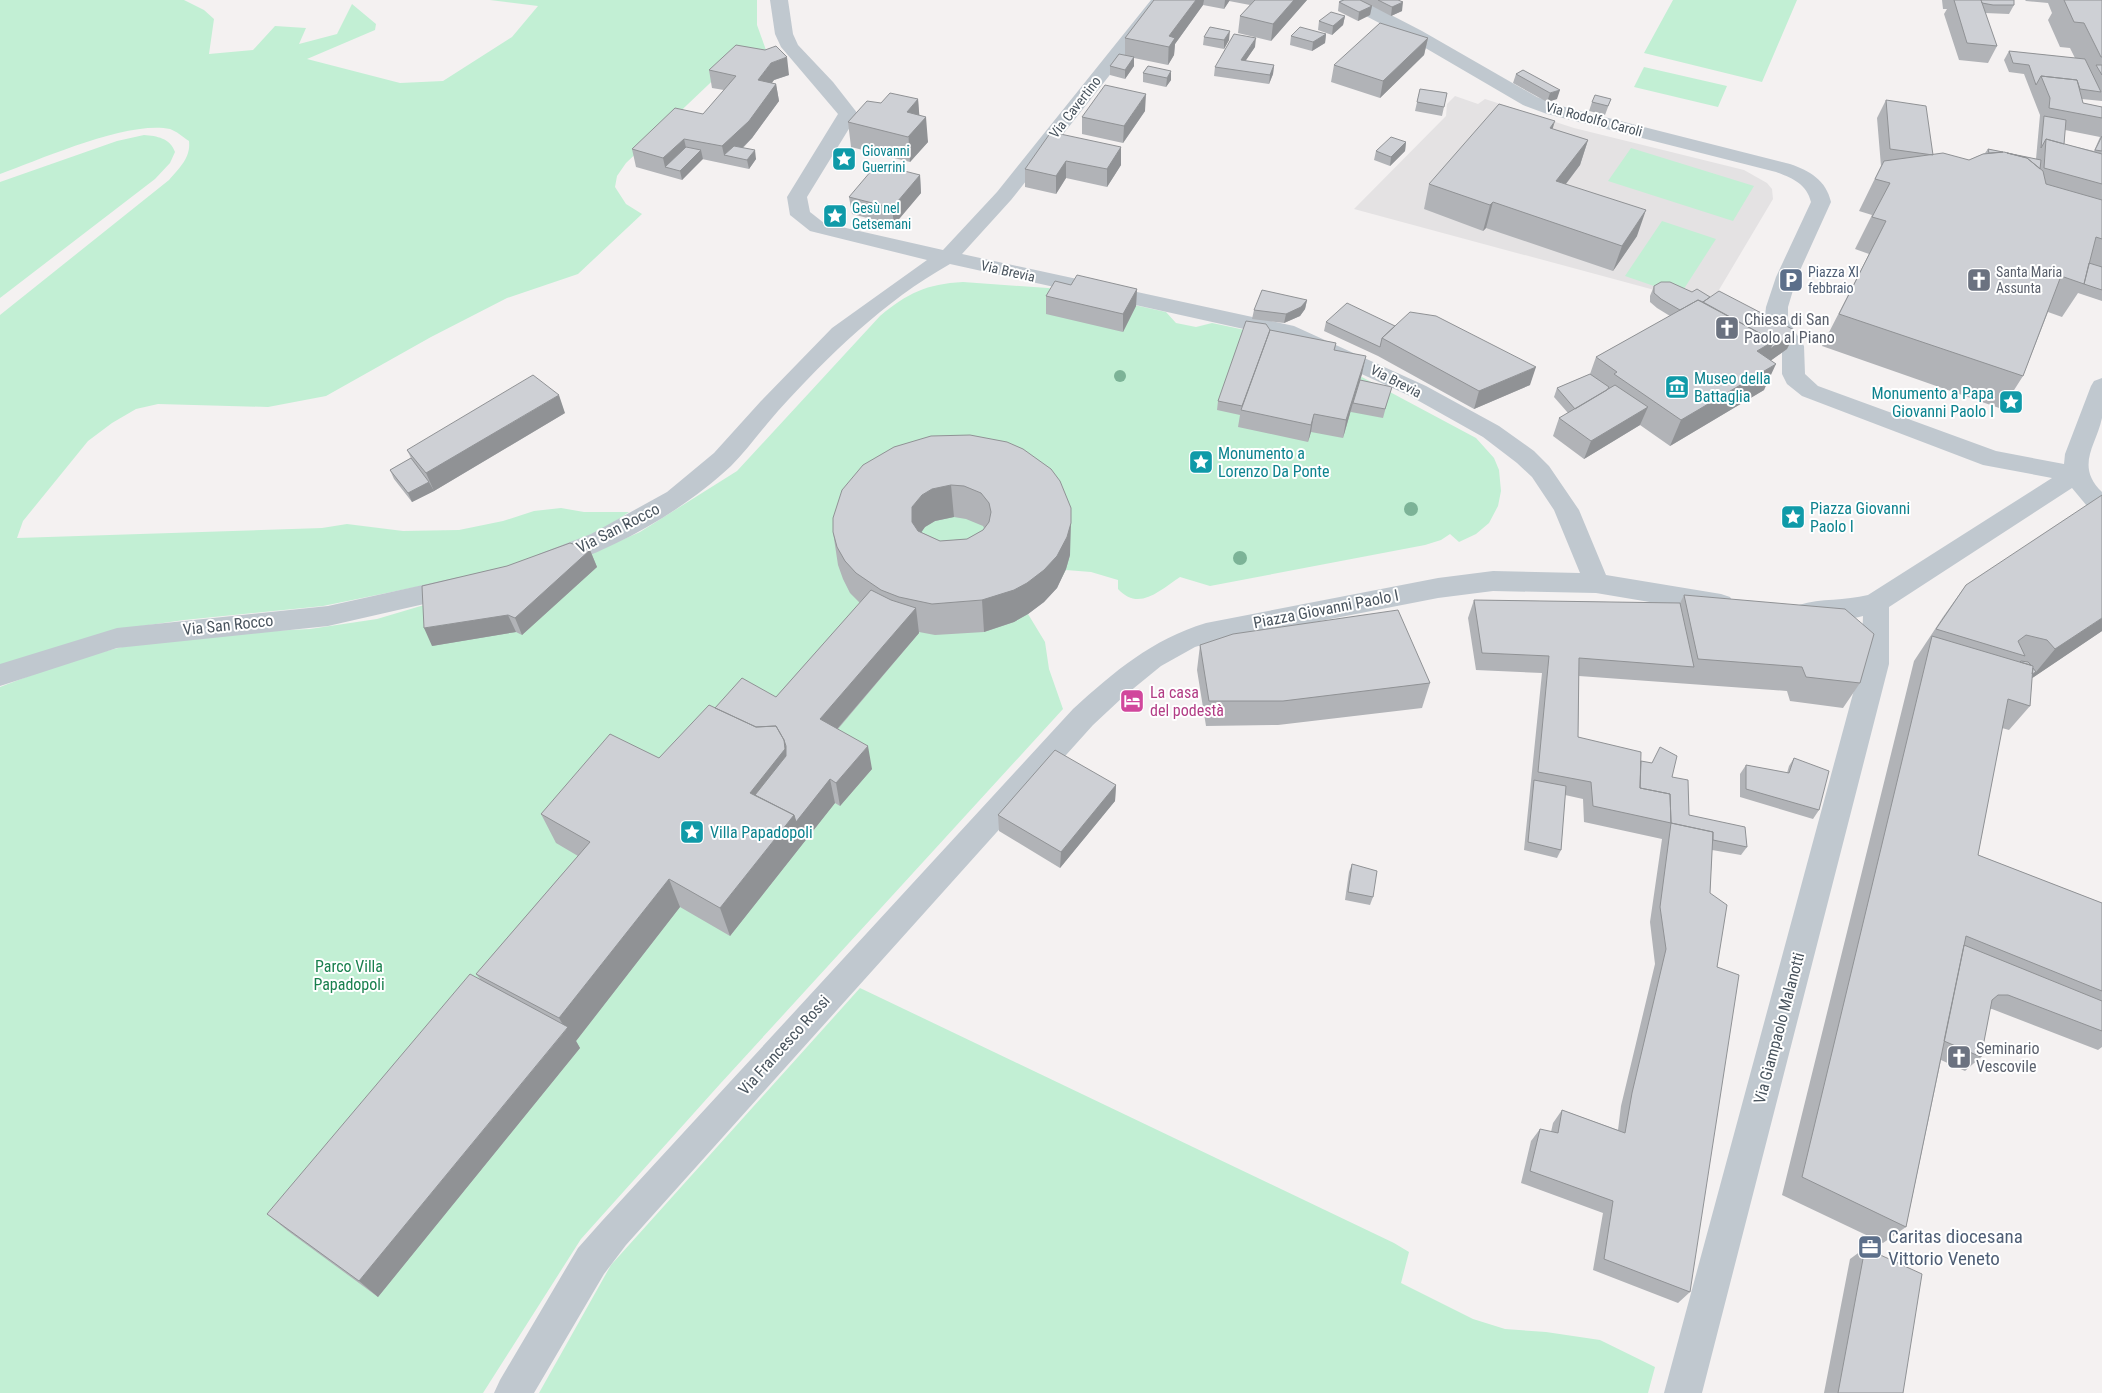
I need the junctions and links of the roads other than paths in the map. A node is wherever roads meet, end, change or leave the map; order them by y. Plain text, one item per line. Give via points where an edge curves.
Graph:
1 (779, 0) edge
2 (1160, 0) edge
3 (1349, 0) edge
4 (948, 257) junction
5 (2102, 386) edge
6 (2076, 474) junction
7 (2102, 505) edge
8 (525, 570) edge
9 (480, 582) edge
10 (1596, 583) junction
11 (1876, 603) junction
12 (1746, 607) edge
13 (1784, 611) edge
14 (0, 675) edge
15 (1082, 717) joint
16 (513, 1393) edge
17 (1683, 1393) edge

1 - 4 street, Via Brevia via 784,34 790,47 848,114 796,197 800,216 817,227 835,232
2 - 4 street, Via Cavertino via 1004,196
3 - 6 street, Via Rodolfo Caroli via 1530,101 1554,110 1772,165 1801,176 1817,188 1821,202 1776,304 1778,324 1793,346 1792,375 1795,380 1810,391 1992,458
4 - 8 street, Via San Rocco via 924,270 840,332 723,459 676,498 600,540
4 - 10 street, Via Brevia via 1286,332 1346,356 1455,410 1487,428 1535,466 1553,486 1574,522
5 - 6 street via 2077,454
6 - 7 street via 2086,491
6 - 11 street
9 - 14 street, Via San Rocco via 328,616 117,638
10 - 12 street, Piazza Giovanni Paolo I
10 - 15 street, Piazza Giovanni Paolo I via 1493,582 1438,588 1206,633 1151,659
11 - 13 street via 1848,610
11 - 17 street, Via Giampaolo Malanotti via 1874,664
15 - 16 street, Via Francesco Rossi via 614,1234 591,1262

